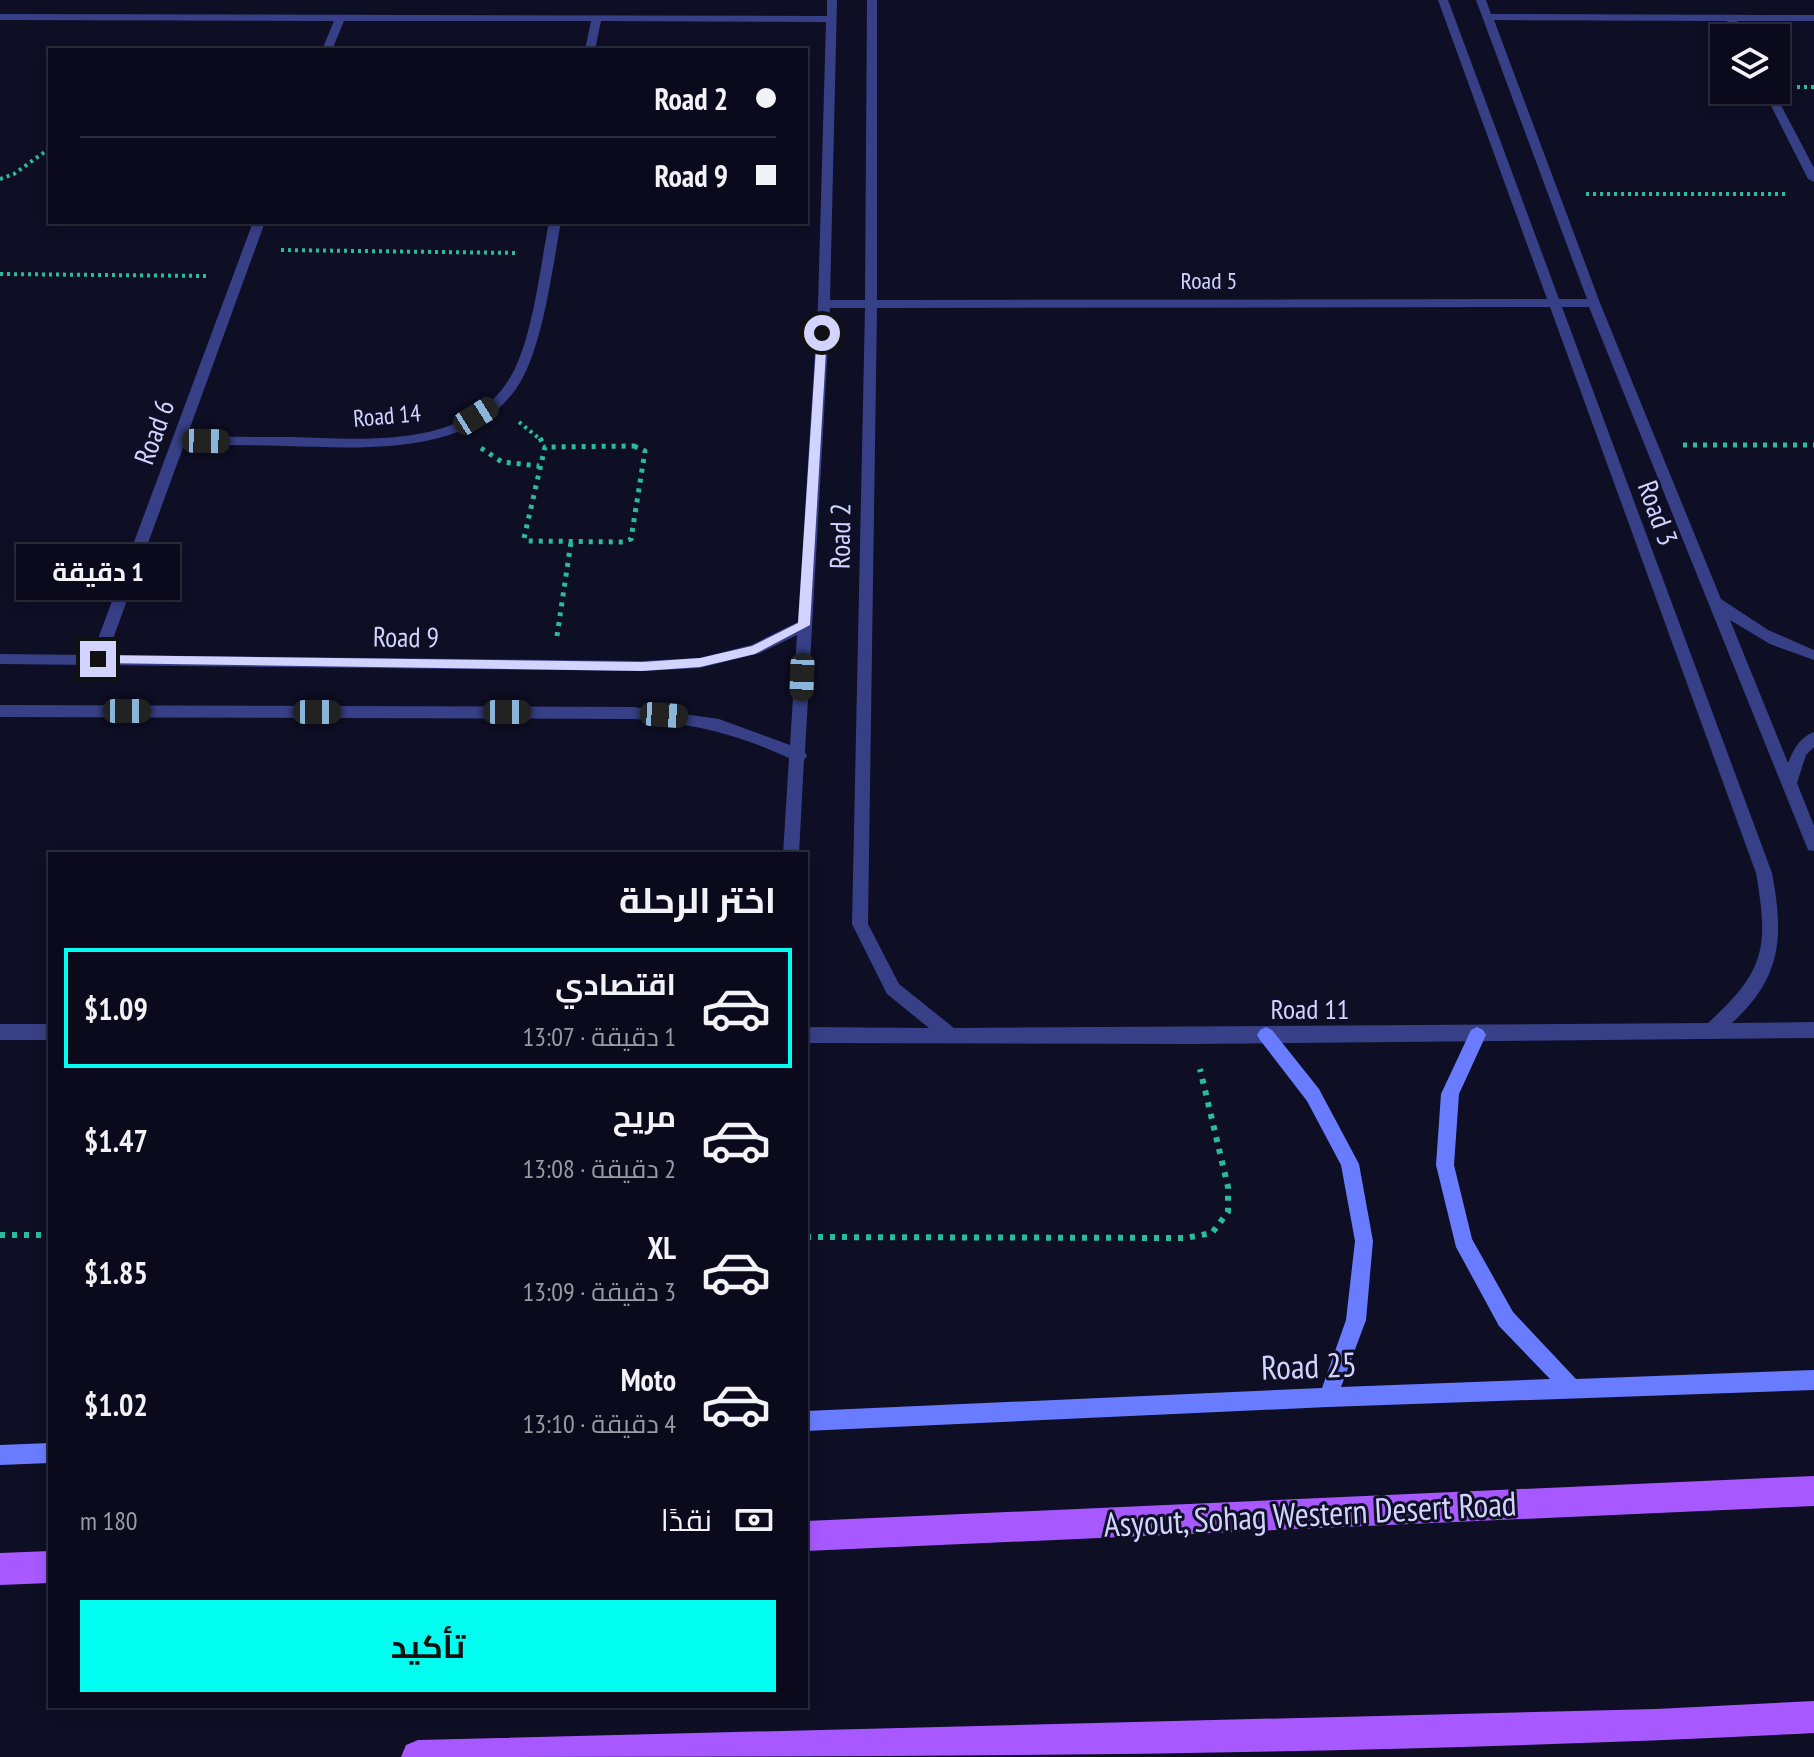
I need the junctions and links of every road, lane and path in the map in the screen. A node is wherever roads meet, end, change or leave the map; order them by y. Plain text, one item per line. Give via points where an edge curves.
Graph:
1 (832, 0) edge
2 (872, 0) edge
3 (1443, 0) edge
4 (1481, 0) edge
5 (0, 17) edge
6 (1487, 17) junction
7 (340, 18) junction
8 (1731, 18) junction
9 (1814, 18) edge
10 (597, 19) junction
11 (831, 19) junction
12 (1734, 24) edge
13 (328, 48) edge
14 (590, 48) edge
15 (1775, 104) edge
16 (48, 149) edge
17 (0, 179) edge
18 (1814, 179) edge
19 (1553, 194) junction
20 (1799, 194) dead end
21 (258, 224) edge
22 (555, 224) edge
23 (248, 250) junction
24 (549, 254) junction
25 (0, 274) edge
26 (237, 276) junction
27 (1555, 303) junction
28 (1594, 303) junction
29 (824, 304) junction
30 (871, 304) junction
31 (494, 404) junction
32 (458, 427) junction
33 (177, 440) junction
34 (1652, 445) junction
35 (1814, 445) edge
36 (545, 447) junction
37 (539, 466) junction
38 (571, 542) junction
39 (1717, 601) junction
40 (804, 625) junction
41 (1814, 655) edge
42 (0, 659) edge
43 (98, 659) junction
44 (553, 664) junction
45 (0, 711) edge
46 (1814, 738) edge
47 (799, 756) junction
48 (1789, 783) junction
49 (1814, 845) edge
50 (791, 852) edge
51 (1814, 1030) edge
52 (1712, 1031) junction
53 (0, 1032) edge
54 (48, 1032) edge
55 (808, 1035) edge
56 (1266, 1035) junction
57 (1477, 1035) junction
58 (952, 1036) junction
59 (1192, 1036) junction
60 (0, 1235) edge
61 (48, 1235) edge
62 (808, 1237) edge
63 (1814, 1380) edge
64 (1573, 1390) junction
65 (1328, 1397) junction
66 (808, 1421) edge
67 (48, 1453) edge
68 (0, 1455) edge
69 (1814, 1491) edge
70 (808, 1536) edge
71 (48, 1567) edge
72 (0, 1569) edge
73 (1814, 1717) edge
74 (418, 1757) edge

1 - 11 street, Road 2
2 - 30 street, Road 2
3 - 27 street, Road 3
4 - 6 street, Road 3
5 - 7 street
6 - 8 street
6 - 19 street, Road 3
7 - 10 street
7 - 13 street
8 - 9 street
8 - 12 street
10 - 11 street
10 - 14 street
11 - 29 street, Road 2
15 - 18 street
16 - 17 path
19 - 20 path
19 - 28 street, Road 3
21 - 23 street, Road 6
22 - 24 street, Road 14
23 - 24 path
23 - 26 street, Road 6
24 - 31 street, Road 14 via 516,380
25 - 26 path
26 - 33 street, Road 6
27 - 28 street, Road 5
27 - 30 street, Road 5
27 - 52 street, Road 3 via 1764,873 1773,918 1768,961 1747,1000
28 - 34 street, Road 3
29 - 30 street, Road 5
29 - 40 street, Road 2
30 - 58 street, Road 2 via 860,924 893,989
31 - 32 street, Road 14
31 - 36 path via 539,436
32 - 33 street, Road 14 via 382,443
32 - 37 path via 502,462
33 - 43 street, Road 6
34 - 35 path
34 - 39 street, Road 3
36 - 37 path
36 - 38 path via 634,446 645,451 631,539
37 - 38 path via 524,538
38 - 44 path
39 - 41 street via 1747,627
39 - 48 street, Road 3
40 - 44 street, Road 9 via 755,649 700,663
40 - 47 street, Road 2
42 - 43 street, Road 9
43 - 44 street, Road 9
45 - 47 street via 634,713 707,721 749,732
46 - 48 street via 1800,752
47 - 50 street, Road 2
48 - 49 street, Road 3
51 - 52 street, Road 11
52 - 57 street, Road 11
53 - 54 street
55 - 58 street, Road 11
56 - 57 street, Road 11
56 - 59 street, Road 11
56 - 65 street via 1313,1095 1350,1164 1364,1241 1356,1320
57 - 64 street via 1450,1094 1445,1165 1463,1241 1506,1319
58 - 59 street, Road 11
59 - 62 path via 1228,1187 1228,1212 1212,1233 1185,1238
60 - 61 path
63 - 64 street, Road 25
64 - 65 street, Road 25
65 - 66 street, Road 25
67 - 68 street
69 - 70 main road, Asyout, Sohag Western Desert Road
71 - 72 main road
73 - 74 main road

